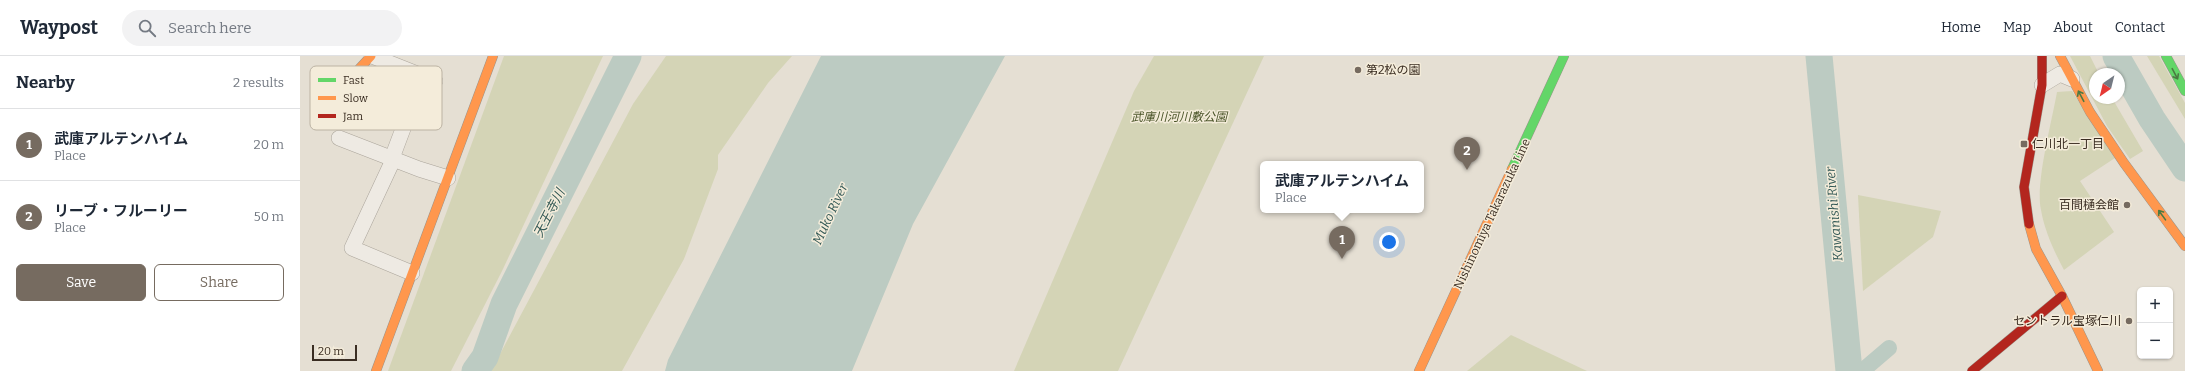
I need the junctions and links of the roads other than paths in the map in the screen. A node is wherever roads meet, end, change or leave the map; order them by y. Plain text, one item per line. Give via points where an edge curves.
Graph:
1 (371, 56) edge
2 (493, 56) edge
3 (1564, 56) edge
4 (2042, 56) edge
5 (2060, 56) edge
6 (2166, 56) edge
7 (362, 66) edge
8 (398, 66) edge
9 (2072, 79) junction
10 (2042, 85) junction
11 (2185, 91) edge
12 (407, 130) edge
13 (339, 138) dead end
14 (393, 158) junction
15 (448, 178) junction
16 (2185, 246) edge
17 (412, 273) junction
18 (2062, 296) junction
19 (376, 371) edge
20 (1420, 371) edge
21 (1972, 371) edge
22 (2098, 371) edge

1 - 7 street
1 - 8 street
2 - 15 street
3 - 20 street, Nishinomiya Takarazuka Line
4 - 10 street
5 - 9 street
6 -> 11 street
9 - 10 street via 2060,74
16 -> 9 street via 2124,164
10 - 18 street via 2024,187 2027,218 2036,250
12 - 14 street
13 - 14 street
14 - 15 street
14 - 17 street via 386,187 367,229 352,248
15 - 17 street
17 - 19 street
18 - 21 street
18 - 22 street

